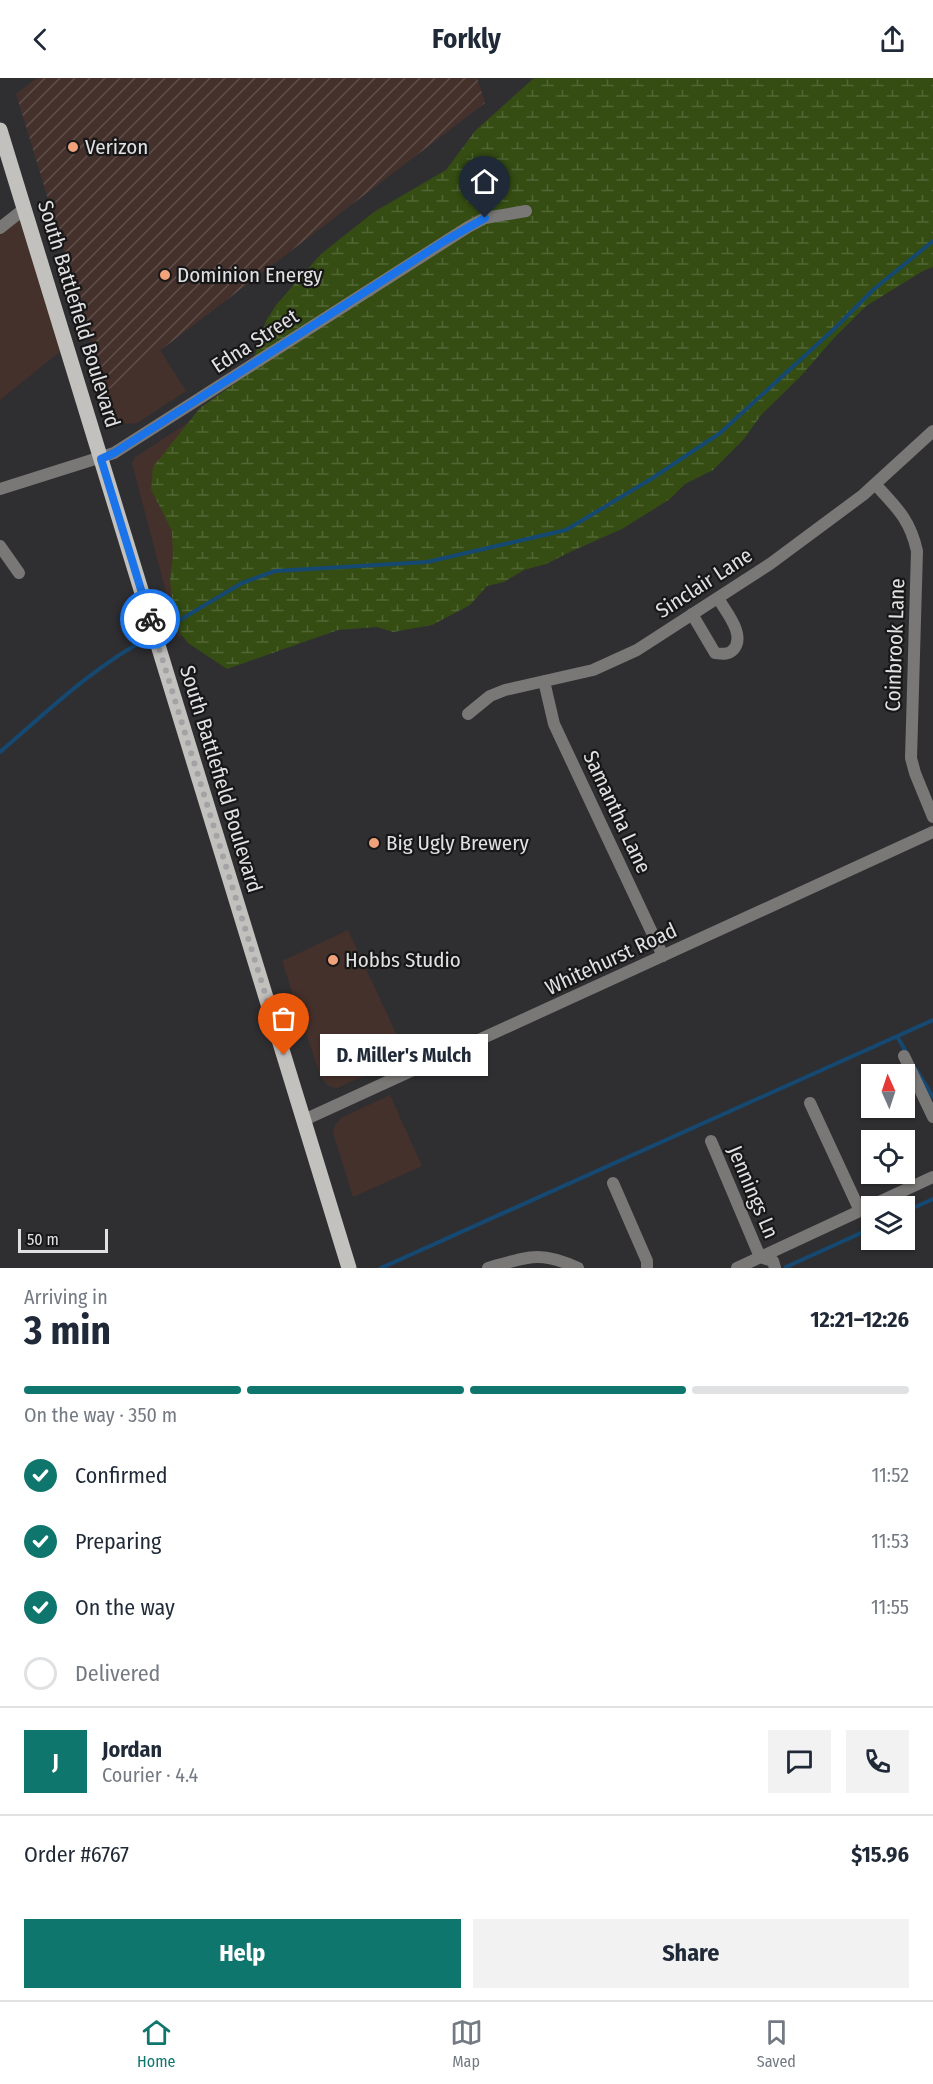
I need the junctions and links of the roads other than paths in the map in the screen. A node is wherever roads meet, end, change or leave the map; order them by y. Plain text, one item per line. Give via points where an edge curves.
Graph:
1 (0, 130) edge
2 (24, 209) junction
3 (526, 211) dead end
4 (0, 228) edge
5 (933, 431) edge
6 (101, 459) junction
7 (875, 484) junction
8 (0, 489) edge
9 (0, 546) edge
10 (19, 573) dead end
11 (718, 598) junction
12 (692, 614) junction
13 (544, 681) junction
14 (468, 714) dead end
15 (933, 817) edge
16 (933, 832) edge
17 (663, 956) junction
18 (904, 1056) dead end
19 (810, 1103) dead end
20 (933, 1117) edge
21 (304, 1120) junction
22 (711, 1141) dead end
23 (933, 1178) edge
24 (613, 1183) dead end
25 (860, 1211) junction
26 (760, 1257) junction
27 (349, 1268) edge
28 (489, 1268) edge
29 (578, 1268) edge
30 (647, 1268) edge
31 (737, 1268) edge
32 (776, 1268) edge

1 - 2 main road, South Battlefield Boulevard
2 - 4 street
2 - 6 main road, South Battlefield Boulevard
3 - 6 street, Edna Street via 485,218 468,227
5 - 7 street, Sinclair Lane
6 - 8 street, Edna Street
6 - 21 main road, South Battlefield Boulevard
7 - 11 street, Sinclair Lane via 770,564
7 - 15 street, Coinbrook Lane via 907,522 917,551 911,758
9 - 10 street
11 - 12 street, Sinclair Lane
11 - 12 street via 738,633 736,647 730,653 715,653
12 - 13 street, Sinclair Lane via 613,662
13 - 14 street, Sinclair Lane via 490,696
13 - 17 street, Samantha Lane via 554,724
16 - 17 street, Whitehurst Road
17 - 21 street, Whitehurst Road
18 - 20 street
19 - 25 street
21 - 27 main road, South Battlefield Boulevard
22 - 26 street, Jennings Ln
23 - 25 street
24 - 30 street
25 - 26 street
26 - 31 street
26 - 32 street via 772,1261
28 - 29 street via 532,1256 558,1259

